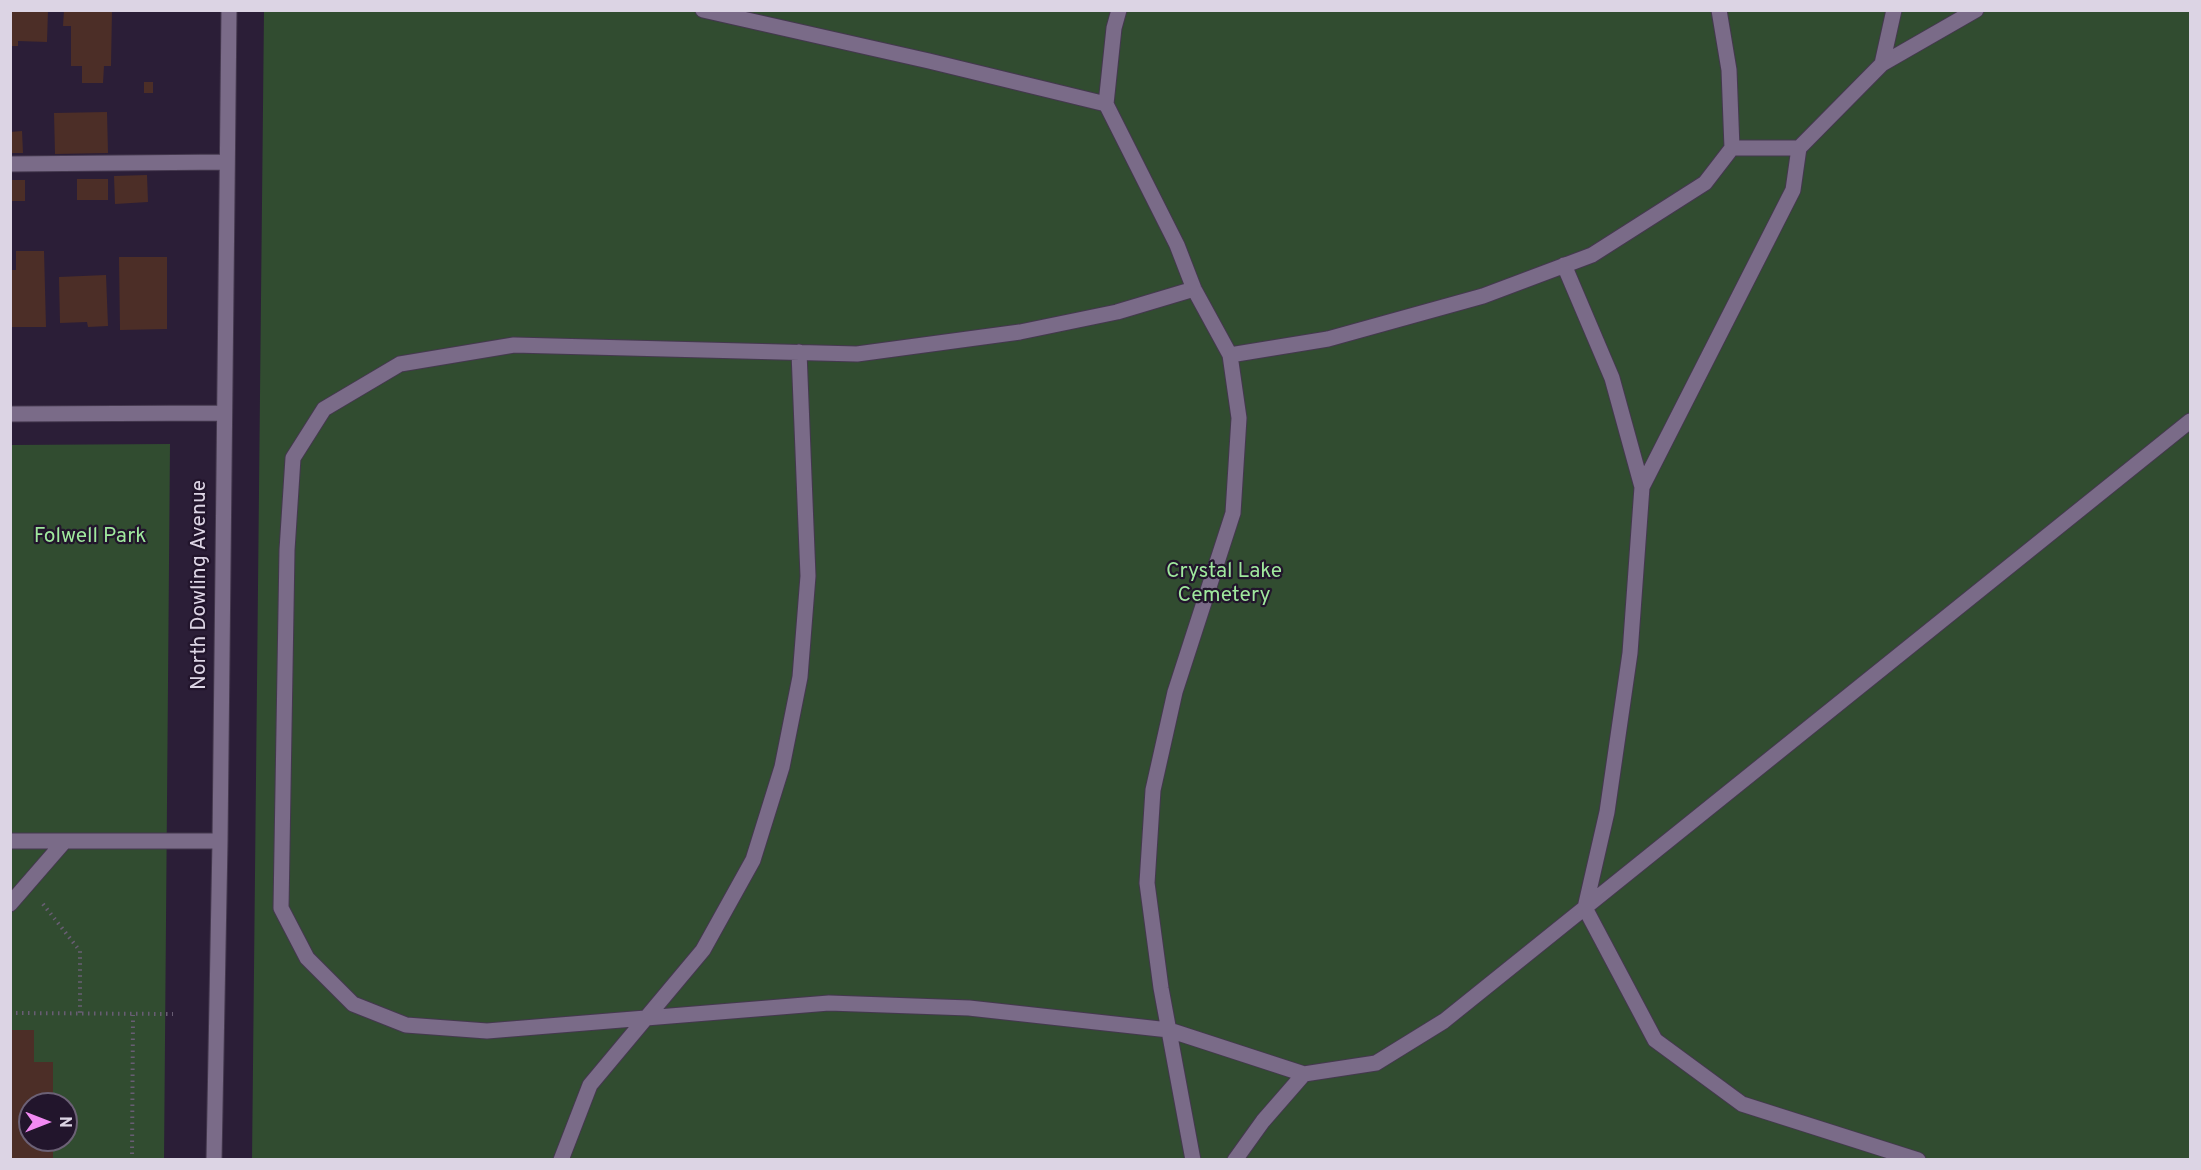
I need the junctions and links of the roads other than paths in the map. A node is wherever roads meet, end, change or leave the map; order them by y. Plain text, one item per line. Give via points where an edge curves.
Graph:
1 (229, 10) edge
2 (703, 10) edge
3 (1119, 10) edge
4 (1719, 10) edge
5 (1894, 10) edge
6 (1976, 10) edge
7 (1882, 64) junction
8 (1106, 104) junction
9 (1732, 148) junction
10 (1799, 148) junction
11 (227, 162) junction
12 (10, 164) edge
13 (1564, 265) junction
14 (1194, 289) junction
15 (799, 352) junction
16 (1230, 355) junction
17 (223, 413) junction
18 (10, 414) edge
19 (2190, 421) edge
20 (1642, 488) junction
21 (10, 841) edge
22 (220, 842) junction
23 (63, 843) junction
24 (10, 904) edge
25 (1585, 908) junction
26 (648, 1017) junction
27 (1169, 1030) junction
28 (1304, 1074) junction
29 (214, 1160) edge
30 (561, 1160) edge
31 (1193, 1160) edge
32 (1235, 1160) edge
33 (1918, 1160) edge

1 - 11 street, North Dowling Avenue
2 - 8 street
3 - 8 street
4 - 9 street via 1729,70
5 - 7 street
6 - 7 street
7 - 10 street
8 - 14 street via 1178,245
9 - 10 street
9 - 13 street via 1705,183 1592,255
10 - 20 street via 1792,190
11 - 12 street
11 - 17 street, North Dowling Avenue
13 - 16 street via 1483,296 1328,339
13 - 20 street via 1612,378
14 - 15 street via 1117,312 1020,332 857,354
14 - 16 street
15 - 26 street via 808,576 800,677 782,767 753,860 703,950
15 - 26 street via 514,345 400,364 324,409 293,458 287,550 281,908 307,958 353,1004 406,1025 487,1031
16 - 27 street via 1239,418 1233,513 1175,692 1153,790 1148,883
17 - 18 street
17 - 22 street, North Dowling Avenue
19 - 25 street
20 - 25 street via 1630,653 1606,812
21 - 23 street
22 - 23 street
22 - 29 street, North Dowling Avenue
23 - 24 street
25 - 28 street via 1444,1021 1376,1063
25 - 33 street via 1655,1040 1742,1104
26 - 27 street via 829,1004 969,1008
26 - 30 street via 590,1085
27 - 28 street
27 - 31 street
28 - 32 street

